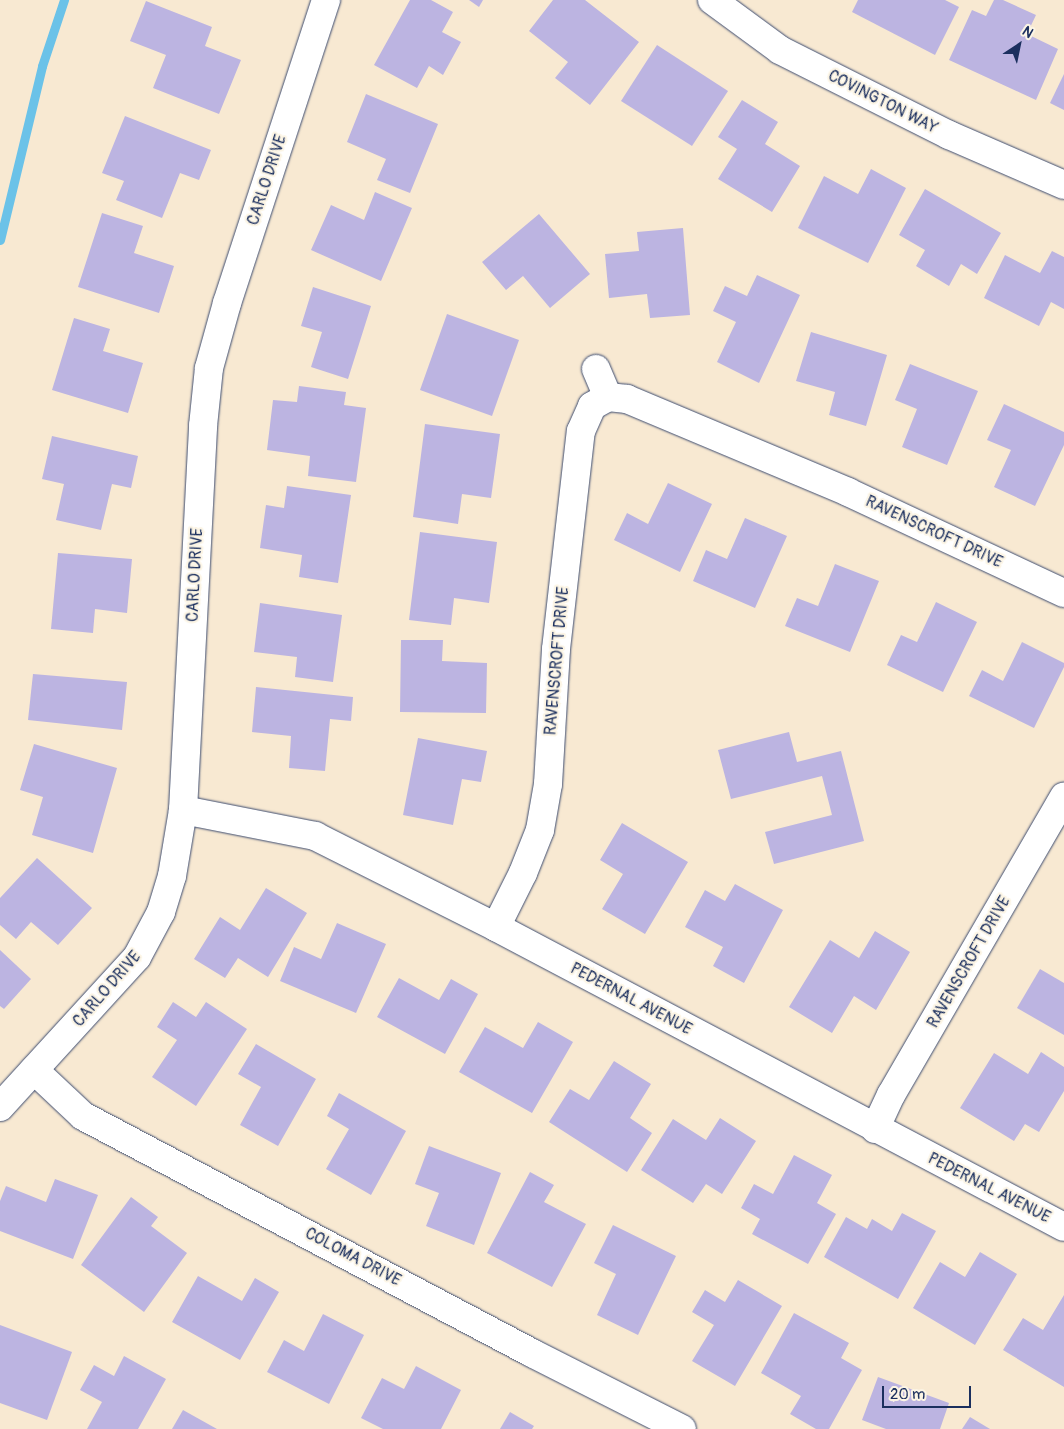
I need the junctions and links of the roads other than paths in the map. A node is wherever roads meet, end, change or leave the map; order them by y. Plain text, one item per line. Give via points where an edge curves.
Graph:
1 (326, 0) edge
2 (712, 0) edge
3 (1064, 185) edge
4 (596, 369) dead end
5 (608, 397) junction
6 (1064, 593) edge
7 (1064, 796) edge
8 (183, 810) junction
9 (496, 927) junction
10 (34, 1070) junction
11 (0, 1107) edge
12 (875, 1129) junction
13 (1064, 1227) edge
14 (682, 1429) edge

1 - 8 street, CARLO DRIVE via 227,303 209,368 203,426
2 - 3 street, COVINGTON WAY via 780,50 949,135
4 - 5 street
5 - 6 street, RAVENSCROFT DRIVE via 627,399 848,492
5 - 9 street, RAVENSCROFT DRIVE via 592,406 581,431 556,649 548,784 540,830
7 - 12 street, RAVENSCROFT DRIVE via 891,1095
8 - 9 street, PEDERNAL AVENUE via 315,836
8 - 10 street, CARLO DRIVE via 172,876 161,912 138,957
9 - 12 street, PEDERNAL AVENUE
10 - 11 street, CARLO DRIVE
10 - 14 street, COLOMA DRIVE via 83,1116
12 - 13 street, PEDERNAL AVENUE

